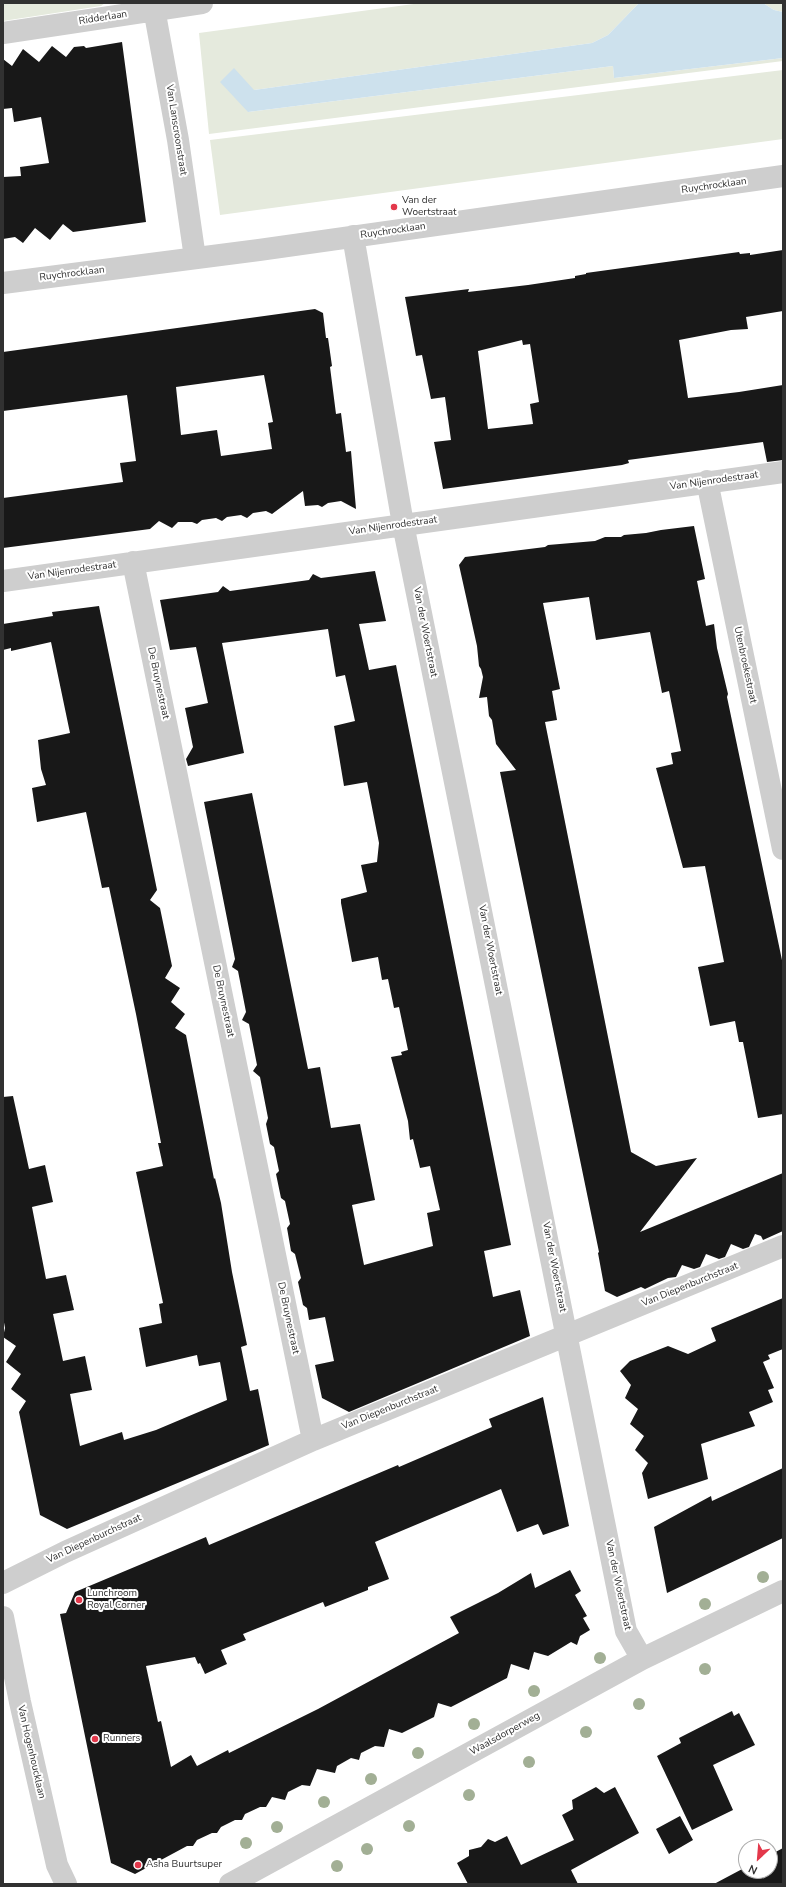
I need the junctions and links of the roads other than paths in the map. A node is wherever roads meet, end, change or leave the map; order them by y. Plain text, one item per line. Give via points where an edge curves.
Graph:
1 (202, 3) edge
2 (154, 6) edge
3 (3, 33) edge
4 (783, 176) edge
5 (353, 236) junction
6 (195, 258) junction
7 (3, 283) edge
8 (783, 472) edge
9 (707, 481) junction
10 (404, 524) junction
11 (134, 562) junction
12 (3, 581) edge
13 (783, 849) edge
14 (783, 1246) edge
15 (568, 1334) junction
16 (313, 1440) junction
17 (3, 1583) edge
18 (783, 1590) edge
19 (3, 1617) edge
20 (642, 1659) junction
21 (66, 1884) edge
22 (230, 1884) edge

1 - 2 street, Ridderlaan
2 - 3 street, Ridderlaan
2 - 6 street, Van Lanscroonstraat via 178,140
4 - 5 street, Ruychrocklaan
5 - 6 street, Ruychrocklaan
5 - 10 street, Van der Woertstraat
6 - 7 street, Ruychrocklaan
8 - 9 street, Van Nijenrodestraat
9 - 10 street, Van Nijenrodestraat
9 - 13 street, Utenbroekestraat
10 - 11 street, Van Nijenrodestraat
10 - 15 street, Van der Woertstraat
11 - 12 street, Van Nijenrodestraat
11 - 16 street, De Bruynestraat
14 - 15 street, Van Diepenburchstraat
15 - 16 street, Van Diepenburchstraat
15 - 20 street, Van der Woertstraat via 626,1631
16 - 17 street, Van Diepenburchstraat via 65,1552
18 - 20 street, Waalsdorperweg
19 - 21 street, Van Hogenhoucklaan via 57,1865
20 - 22 street, Waalsdorperweg

